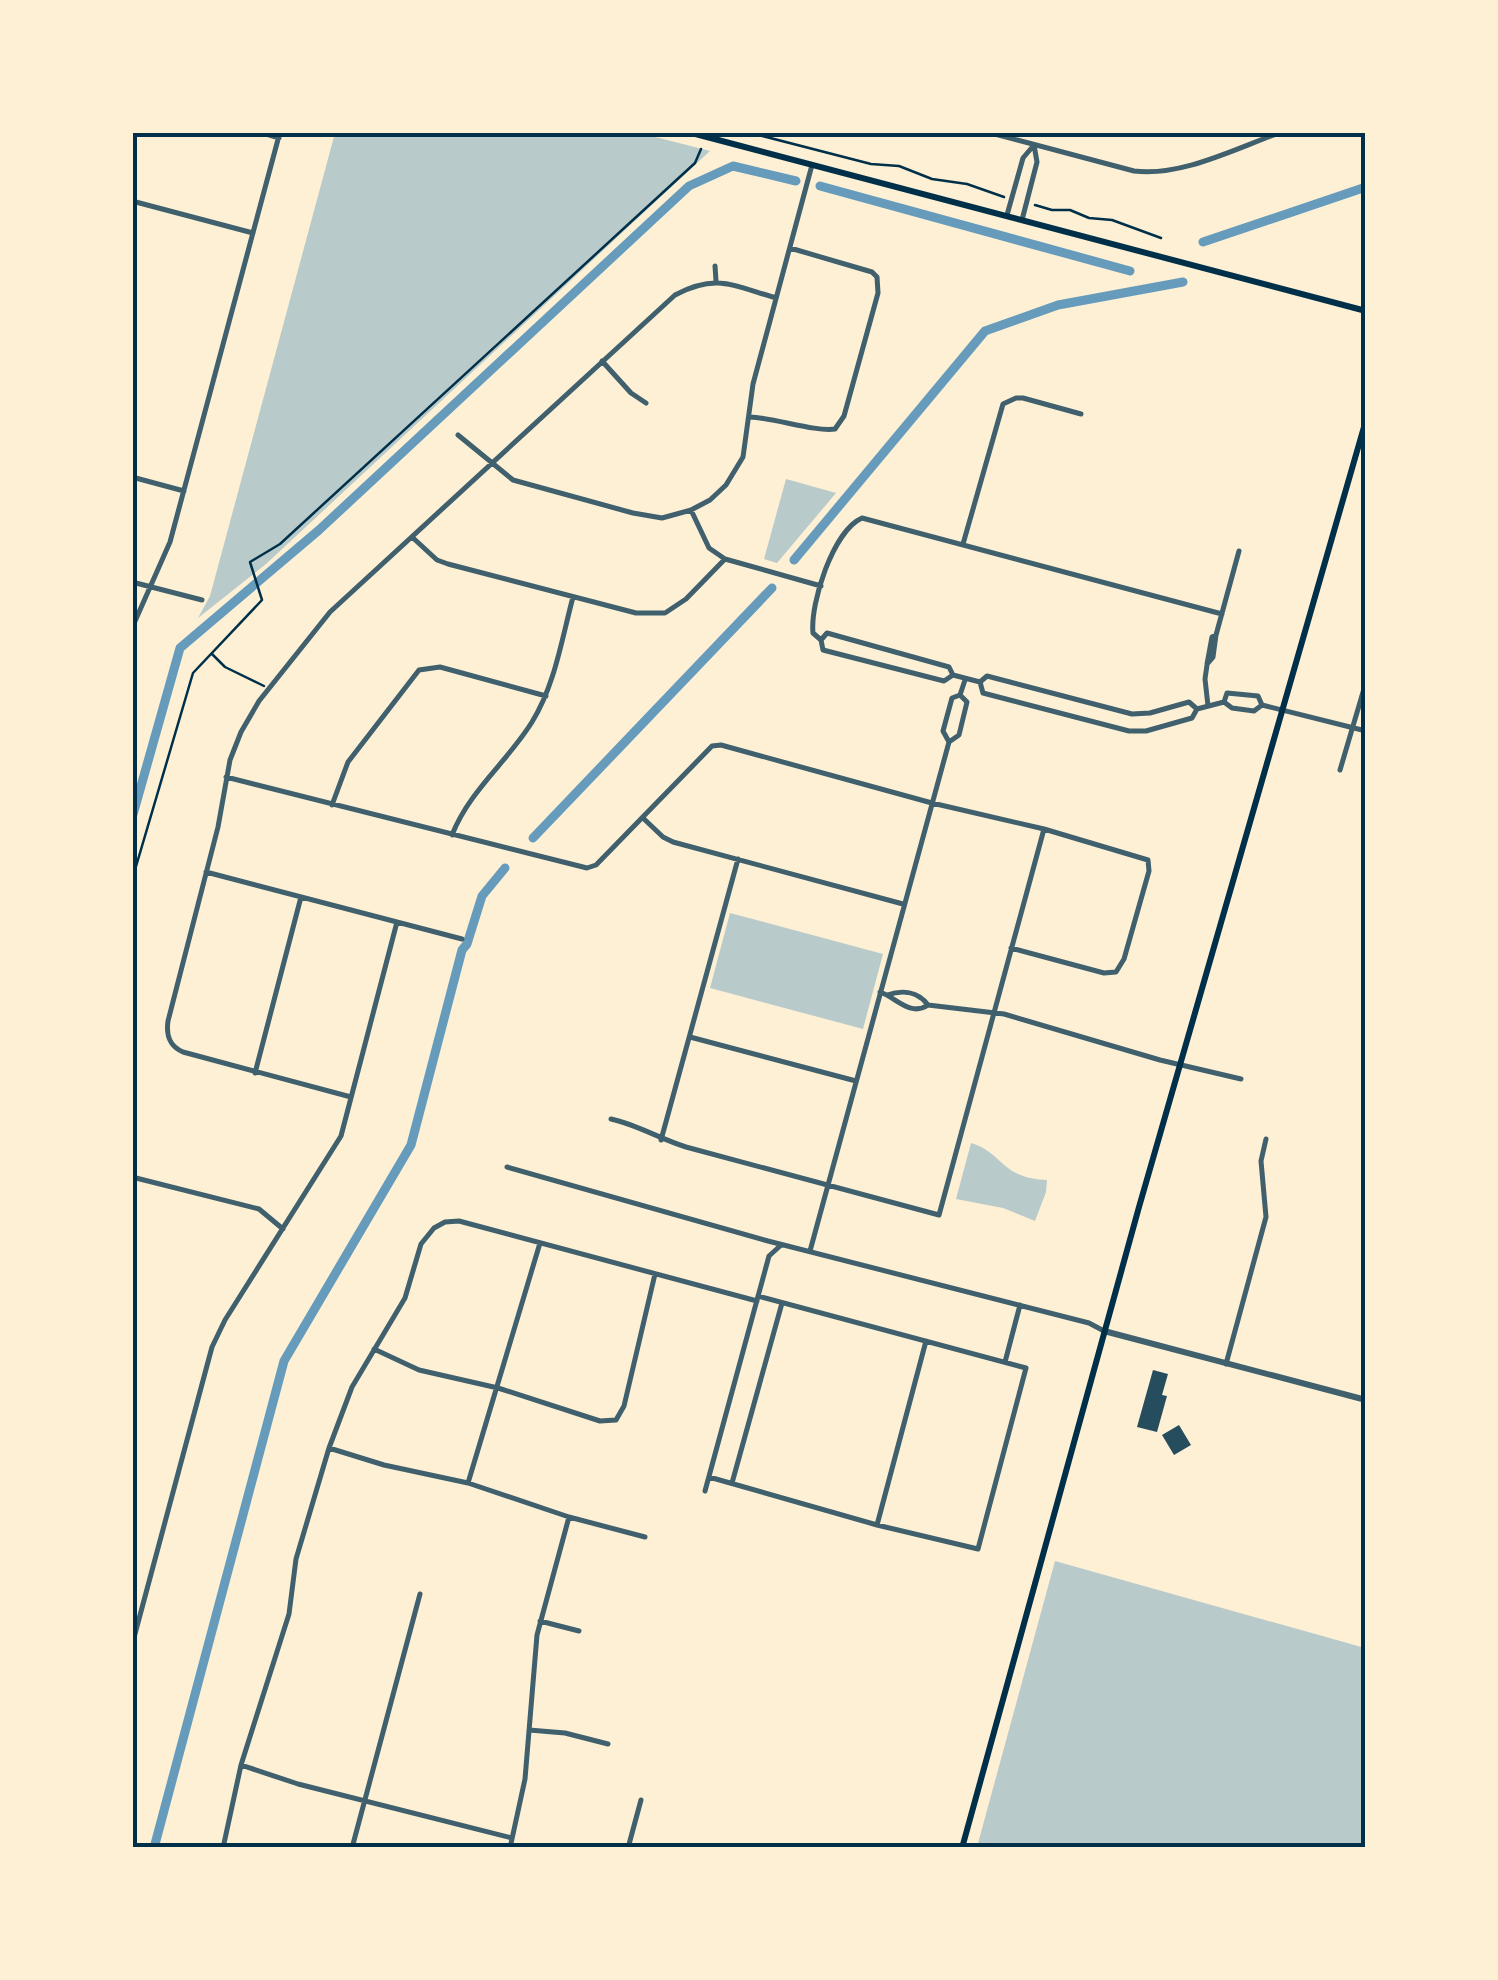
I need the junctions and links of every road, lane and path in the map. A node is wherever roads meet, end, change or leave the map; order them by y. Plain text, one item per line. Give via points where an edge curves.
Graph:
1 (260, 132) edge
2 (688, 132) edge
3 (747, 132) edge
4 (987, 132) edge
5 (1282, 132) edge
6 (280, 135) edge
7 (1036, 135) edge
8 (1034, 144) junction
9 (702, 149) dead end
10 (812, 165) junction
11 (1004, 197) dead end
12 (132, 200) edge
13 (1035, 205) dead end
14 (1006, 215) junction
15 (1022, 220) junction
16 (253, 233) junction
17 (1161, 238) dead end
18 (790, 248) junction
19 (716, 266) dead end
20 (716, 282) junction
21 (776, 298) junction
22 (1366, 311) edge
23 (602, 361) junction
24 (646, 403) dead end
25 (1081, 414) dead end
26 (750, 417) junction
27 (1366, 420) edge
28 (458, 435) dead end
29 (491, 465) junction
30 (132, 477) edge
31 (184, 491) junction
32 (691, 510) junction
33 (412, 537) junction
34 (963, 544) junction
35 (1239, 551) dead end
36 (725, 559) junction
37 (132, 582) edge
38 (150, 586) junction
39 (822, 586) junction
40 (573, 596) junction
41 (202, 600) dead end
42 (1222, 614) junction
43 (132, 628) edge
44 (821, 640) junction
45 (210, 653) junction
46 (953, 676) junction
47 (965, 678) junction
48 (980, 682) junction
49 (1366, 682) edge
50 (268, 689) junction
51 (960, 695) junction
52 (546, 696) junction
53 (1224, 702) junction
54 (1262, 705) junction
55 (1208, 706) junction
56 (1196, 709) junction
57 (1280, 710) junction
58 (1352, 728) junction
59 (1366, 731) edge
60 (949, 742) junction
61 (1340, 770) dead end
62 (226, 777) junction
63 (932, 803) junction
64 (332, 805) junction
65 (643, 818) junction
66 (1044, 829) junction
67 (452, 836) junction
68 (738, 859) junction
69 (206, 872) junction
70 (132, 880) edge
71 (302, 897) junction
72 (904, 905) junction
73 (397, 922) junction
74 (462, 939) dead end
75 (1011, 948) junction
76 (883, 994) junction
77 (928, 1004) junction
78 (994, 1012) junction
79 (689, 1036) junction
80 (1180, 1064) junction
81 (256, 1073) junction
82 (1241, 1079) dead end
83 (856, 1081) junction
84 (352, 1097) junction
85 (611, 1119) dead end
86 (661, 1140) junction
87 (1266, 1140) dead end
88 (506, 1167) dead end
89 (132, 1177) edge
90 (828, 1186) junction
91 (283, 1229) junction
92 (540, 1243) junction
93 (783, 1245) junction
94 (810, 1250) junction
95 (656, 1274) junction
96 (758, 1299) junction
97 (782, 1302) junction
98 (1020, 1305) junction
99 (1104, 1331) junction
100 (926, 1341) junction
101 (374, 1349) junction
102 (1005, 1362) junction
103 (1226, 1364) junction
104 (498, 1388) junction
105 (1366, 1400) edge
106 (329, 1448) junction
107 (709, 1477) junction
108 (468, 1483) junction
109 (732, 1484) junction
110 (705, 1491) dead end
111 (570, 1517) junction
112 (877, 1525) junction
113 (645, 1537) dead end
114 (420, 1594) dead end
115 (540, 1622) junction
116 (579, 1631) dead end
117 (132, 1645) edge
118 (530, 1730) junction
119 (608, 1744) dead end
120 (242, 1766) junction
121 (364, 1800) junction
122 (641, 1800) dead end
123 (512, 1838) junction
124 (224, 1848) edge
125 (352, 1848) edge
126 (510, 1848) edge
127 (628, 1848) edge
128 (962, 1848) edge

1 - 6 street
2 - 10 main road
3 - 11 path
4 - 8 street
5 - 8 street via 1155,172
6 - 16 street
7 - 8 street
8 - 14 street via 1023,158
8 - 15 street via 1037,162
9 - 45 path via 418,418 280,544 250,562 262,595
10 - 14 main road
10 - 18 street
12 - 16 street
13 - 17 path
14 - 15 main road
15 - 22 main road
16 - 31 street
18 - 21 street
18 - 26 street via 866,268 878,277 878,294 835,428
19 - 20 street
20 - 21 street
20 - 23 street via 675,295
21 - 26 street
23 - 24 street
23 - 29 street
25 - 34 street via 1022,398 1000,409
26 - 32 street via 736,470 710,500
27 - 57 main road
28 - 29 street
29 - 32 street via 513,480 632,514 662,518
29 - 33 street
30 - 31 street
31 - 38 street
32 - 36 street via 709,548
33 - 40 street via 437,560
33 - 50 street via 330,612
34 - 39 street via 871,518 853,522 830,556
34 - 42 street
35 - 42 street
36 - 39 street
36 - 40 street via 664,614
37 - 38 street
38 - 41 street
38 - 43 street
39 - 44 street via 812,626
40 - 52 street
42 - 55 street via 1204,679
44 - 46 street via 827,634 949,667
44 - 46 street via 823,650 944,681
45 - 50 path
45 - 70 path via 185,693
46 - 47 street
47 - 48 street
47 - 51 street
48 - 56 street via 987,676 1132,714 1190,702
48 - 56 street via 983,692 1129,730 1167,726 1192,718
49 - 58 street
50 - 62 street via 241,732
51 - 60 street via 967,702
51 - 60 street via 952,698 943,731
52 - 64 street via 440,668 418,670 348,762
52 - 67 street via 460,815
53 - 54 street via 1254,711
53 - 54 street via 1226,694 1237,692 1258,696
53 - 55 street
54 - 57 street
55 - 56 street
57 - 58 street
57 - 80 main road
58 - 59 street
58 - 61 street
60 - 63 street
62 - 64 street
62 - 69 street
63 - 65 street via 721,745 712,746
63 - 66 street
63 - 72 street
64 - 67 street
65 - 67 street via 587,868
65 - 68 street via 673,842
66 - 75 street
66 - 75 street via 1148,860 1139,906 1116,972
68 - 72 street
68 - 79 street
69 - 71 street
69 - 81 street via 166,1031 182,1052
71 - 73 street
71 - 81 street
72 - 76 street
73 - 74 street
73 - 84 street
75 - 78 street
76 - 77 street via 912,992
76 - 77 street via 908,1009
76 - 83 street
77 - 78 street
78 - 80 street
78 - 90 street via 938,1215
79 - 83 street
79 - 86 street
80 - 82 street
80 - 99 main road
81 - 84 street
83 - 90 street
84 - 91 street via 341,1136
85 - 86 street
86 - 90 street
87 - 103 street via 1266,1216
88 - 93 street
89 - 91 street via 259,1209
90 - 94 street
91 - 117 street via 212,1347
92 - 95 street
92 - 101 street via 459,1221 434,1228
92 - 104 street
93 - 94 street
93 - 96 street via 770,1256
94 - 98 street
95 - 96 street
95 - 104 street via 616,1420 600,1421
96 - 97 street
96 - 107 street
97 - 100 street
97 - 109 street
98 - 99 street
98 - 102 street
99 - 103 street
99 - 128 main road
100 - 102 street
100 - 112 street
101 - 104 street via 419,1370
101 - 106 street
102 - 112 street via 1026,1368 978,1549
103 - 105 street
104 - 108 street
106 - 108 street
106 - 120 street via 296,1560 289,1614
107 - 109 street
107 - 110 street
108 - 111 street
109 - 112 street
111 - 113 street
111 - 115 street
114 - 121 street
115 - 116 street
115 - 118 street
118 - 119 street
118 - 123 street
120 - 121 street
120 - 124 street
121 - 123 street
121 - 125 street
122 - 127 street
123 - 126 street

